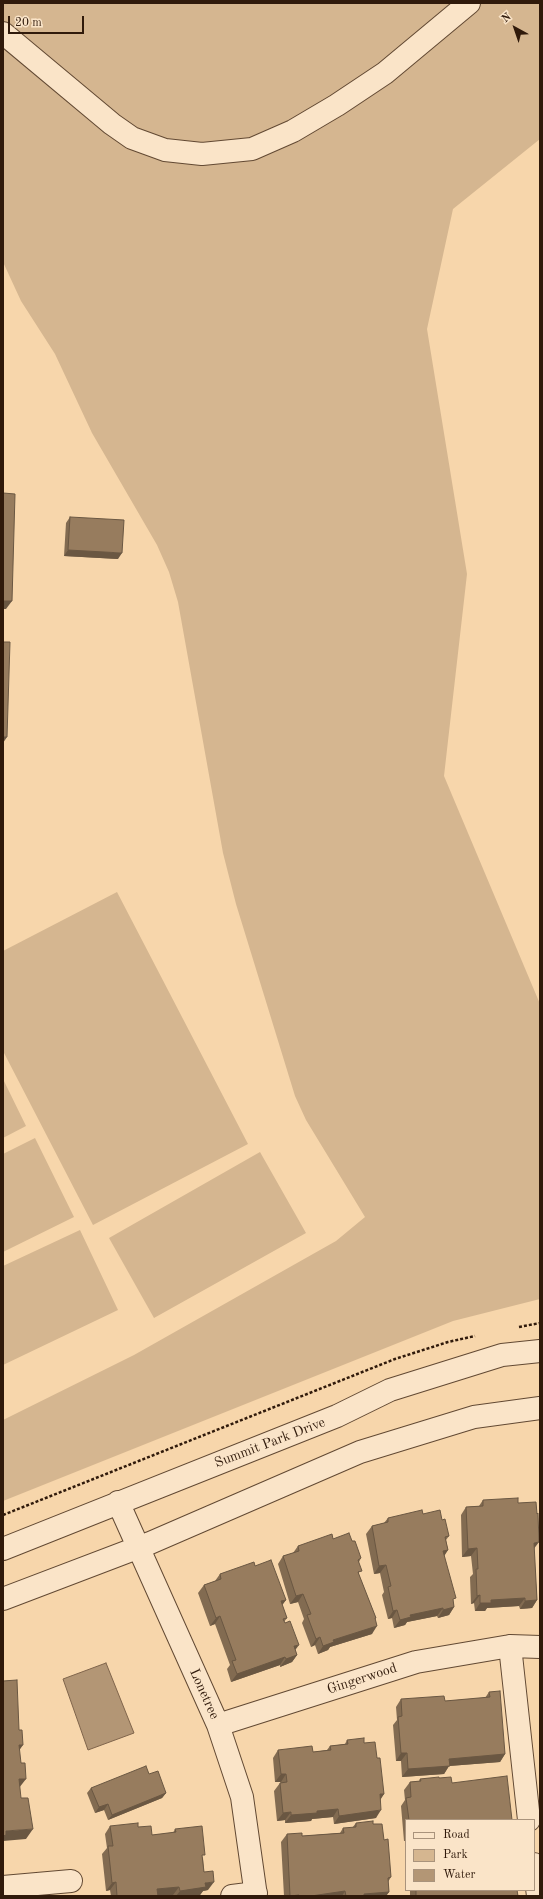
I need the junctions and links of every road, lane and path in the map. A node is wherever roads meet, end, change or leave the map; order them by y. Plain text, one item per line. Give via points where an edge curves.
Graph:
1 (469, 3) edge
2 (3, 33) edge
3 (540, 1323) edge
4 (517, 1328) dead end
5 (479, 1335) dead end
6 (540, 1351) edge
7 (540, 1408) edge
8 (118, 1502) junction
9 (3, 1515) edge
10 (138, 1548) junction
11 (3, 1549) edge
12 (3, 1599) edge
13 (510, 1646) junction
14 (540, 1647) edge
15 (218, 1725) junction
16 (529, 1819) edge
17 (535, 1872) edge
18 (71, 1881) dead end
19 (3, 1887) edge
20 (256, 1894) edge
21 (232, 1896) edge
22 (538, 1896) edge

1 - 2 street via 385,73 293,131 252,149 202,154 165,150 132,138
3 - 4 path
5 - 9 path via 395,1359
6 - 8 street, Summit Park Drive via 502,1356 390,1390 337,1416
7 - 10 street via 474,1417 360,1452
8 - 10 street, Lonetree
8 - 11 street, Summit Park Drive
10 - 12 street
10 - 15 street, Lonetree
13 - 14 street, Gingerwood
13 - 15 street, Gingerwood via 416,1662
13 - 16 street
15 - 20 street, Lonetree via 242,1797
17 - 22 street
18 - 19 street
20 - 21 street

